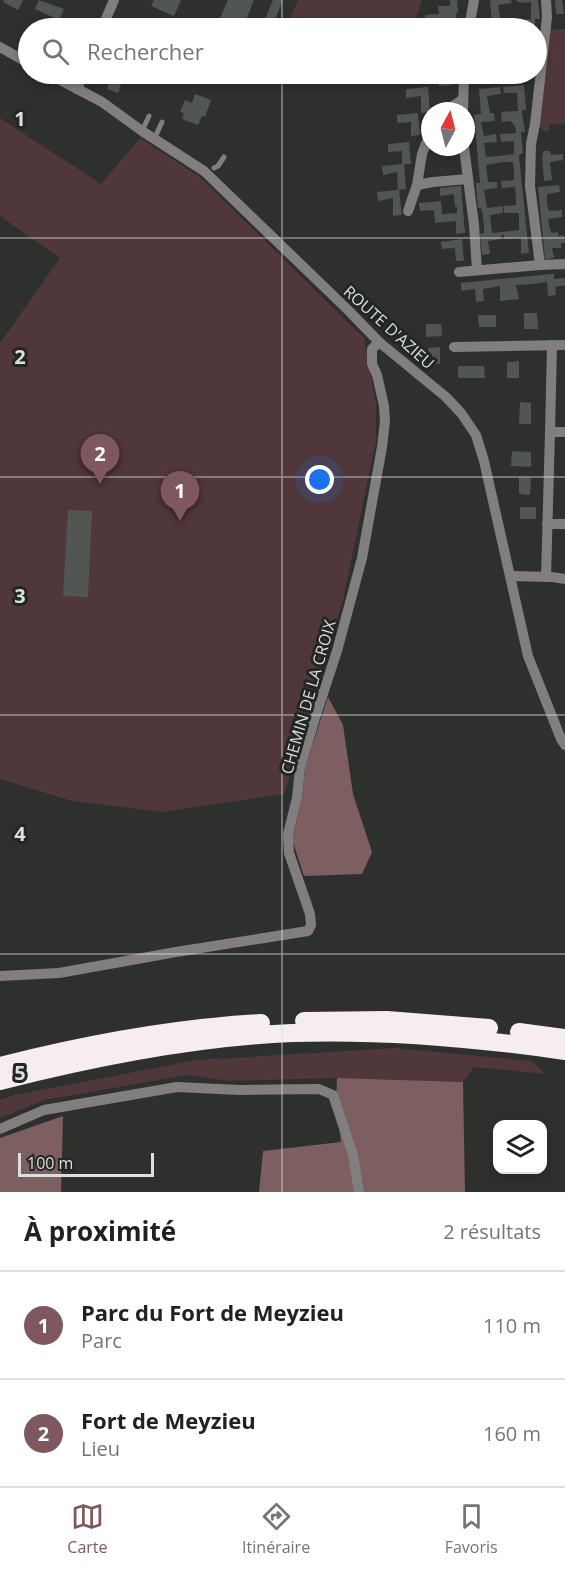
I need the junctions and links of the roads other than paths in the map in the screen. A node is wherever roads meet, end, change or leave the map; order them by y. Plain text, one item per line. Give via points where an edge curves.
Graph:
1 (114, 0) edge
2 (474, 0) edge
3 (546, 0) edge
4 (106, 18) edge
5 (471, 18) edge
6 (547, 25) edge
7 (0, 47) edge
8 (18, 57) edge
9 (68, 84) edge
10 (79, 84) edge
11 (464, 84) edge
12 (540, 84) edge
13 (77, 89) junction
14 (463, 99) joint
15 (459, 102) edge
16 (148, 116) dead end
17 (162, 122) dead end
18 (142, 131) junction
19 (157, 133) dead end
20 (422, 156) edge
21 (465, 156) edge
22 (224, 157) dead end
23 (214, 168) dead end
24 (468, 179) junction
25 (417, 186) junction
26 (408, 212) dead end
27 (565, 264) edge
28 (540, 265) junction
29 (477, 270) junction
30 (459, 272) dead end
31 (379, 342) junction
32 (552, 345) junction
33 (565, 345) edge
34 (454, 347) dead end
35 (550, 432) junction
36 (565, 432) edge
37 (547, 524) junction
38 (565, 524) edge
39 (510, 576) junction
40 (546, 577) junction
41 (565, 579) edge
42 (565, 745) edge
43 (0, 976) edge
44 (565, 1038) edge
45 (565, 1051) edge
46 (0, 1066) edge
47 (0, 1081) edge
48 (0, 1130) edge
49 (359, 1192) edge

1 - 4 street
2 - 5 street
3 - 6 street
7 - 8 street
9 - 13 street, ROUTE D'AZIEU
10 - 13 street
11 - 14 street
12 - 28 street via 531,144 530,186
13 - 18 street, ROUTE D'AZIEU
14 - 15 street
16 - 18 lane
17 - 19 lane
18 - 31 street, ROUTE D'AZIEU via 204,171
20 - 25 street
21 - 24 street
22 - 23 lane
24 - 25 street
24 - 29 street
25 - 26 street
27 - 28 street
28 - 29 street
29 - 30 street
31 - 39 street, ROUTE D'AZIEU via 446,397 476,435
31 - 43 street, CHEMIN DE LA CROIX via 372,349 372,364 385,421 362,558 300,768 288,834 290,853 310,914 308,931 59,973
32 - 33 street
32 - 34 street
32 - 35 street
35 - 36 street
35 - 37 street
37 - 38 street
37 - 40 street
39 - 40 street
39 - 42 street, ROUTE D'AZIEU via 528,656
40 - 41 street
44 - 46 highway via 418,1022 289,1022 160,1033
45 - 47 highway via 429,1035 291,1033 164,1046
48 - 49 street via 44,1110 177,1087 319,1089 333,1095 354,1155

